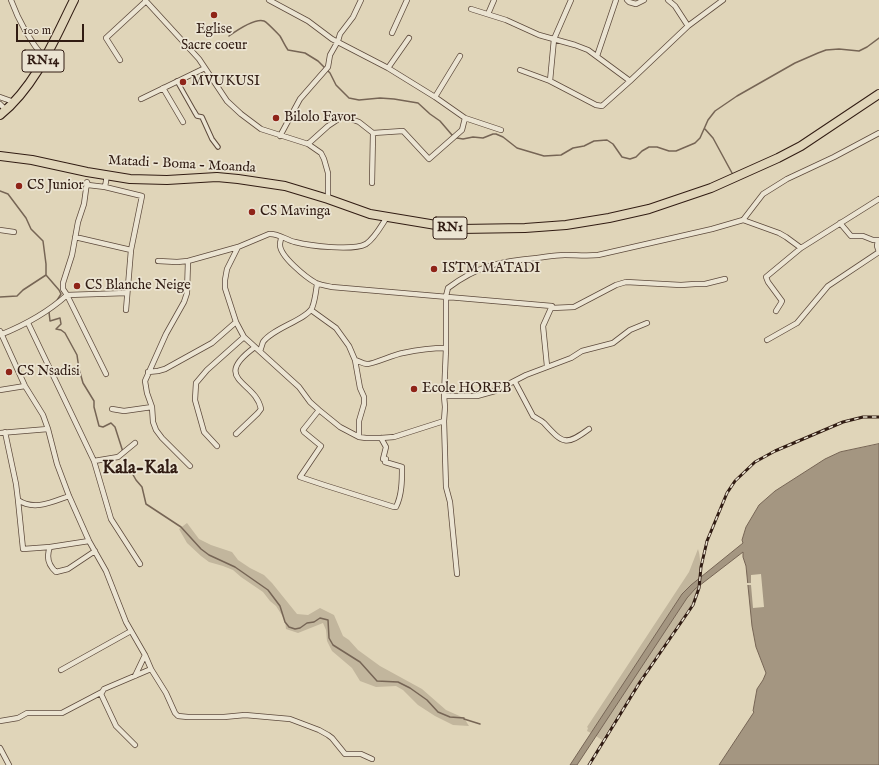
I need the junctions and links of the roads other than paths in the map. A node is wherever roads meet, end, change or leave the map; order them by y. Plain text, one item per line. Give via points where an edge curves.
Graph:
1 (11, 0) edge
2 (74, 0) edge
3 (146, 0) edge
4 (271, 0) edge
5 (361, 0) edge
6 (407, 0) edge
7 (494, 0) edge
8 (571, 0) edge
9 (616, 0) edge
10 (627, 0) edge
11 (644, 0) edge
12 (668, 0) edge
13 (723, 0) edge
14 (471, 10) dead end
15 (488, 14) junction
16 (688, 26) junction
17 (392, 33) dead end
18 (409, 38) dead end
19 (554, 39) junction
20 (338, 41) junction
21 (460, 56) dead end
22 (597, 56) junction
23 (44, 59) junction
24 (120, 60) dead end
25 (205, 68) junction
26 (388, 68) junction
27 (520, 70) dead end
28 (177, 81) junction
29 (550, 81) junction
30 (630, 81) junction
31 (163, 88) junction
32 (879, 94) edge
33 (0, 97) edge
34 (435, 97) junction
35 (141, 99) dead end
36 (14, 102) junction
37 (2, 110) edge
38 (465, 118) junction
39 (183, 122) dead end
40 (501, 130) dead end
41 (372, 133) junction
42 (879, 133) edge
43 (280, 136) junction
44 (308, 144) junction
45 (218, 147) dead end
46 (0, 156) edge
47 (87, 172) junction
48 (107, 176) junction
49 (86, 182) junction
50 (372, 183) dead end
51 (105, 187) junction
52 (328, 199) junction
53 (879, 199) edge
54 (387, 217) junction
55 (743, 220) junction
56 (840, 223) junction
57 (0, 230) edge
58 (14, 232) dead end
59 (75, 238) junction
60 (281, 238) junction
61 (878, 240) edge
62 (238, 247) junction
63 (801, 248) junction
64 (131, 250) junction
65 (879, 252) edge
66 (158, 261) dead end
67 (188, 261) junction
68 (725, 279) dead end
69 (317, 284) junction
70 (127, 293) junction
71 (67, 295) junction
72 (446, 296) junction
73 (552, 306) junction
74 (126, 310) dead end
75 (311, 310) junction
76 (776, 311) dead end
77 (236, 322) junction
78 (28, 323) junction
79 (648, 323) dead end
80 (1, 333) edge
81 (244, 337) junction
82 (767, 340) dead end
83 (255, 347) junction
84 (446, 348) junction
85 (260, 351) junction
86 (355, 360) junction
87 (547, 366) junction
88 (148, 372) junction
89 (106, 374) dead end
90 (515, 382) junction
91 (25, 386) junction
92 (0, 390) edge
93 (444, 396) junction
94 (152, 407) junction
95 (112, 409) dead end
96 (319, 410) junction
97 (444, 421) junction
98 (48, 429) junction
99 (589, 429) dead end
100 (2, 433) edge
101 (236, 434) dead end
102 (359, 437) junction
103 (381, 438) junction
104 (135, 443) dead end
105 (217, 446) dead end
106 (94, 462) junction
107 (190, 466) dead end
108 (69, 496) junction
109 (18, 500) junction
110 (89, 541) junction
111 (50, 547) junction
112 (95, 551) junction
113 (140, 564) dead end
114 (457, 574) dead end
115 (131, 631) junction
116 (145, 655) junction
117 (151, 669) junction
118 (61, 670) dead end
119 (135, 676) junction
120 (102, 692) junction
121 (0, 722) edge
122 (135, 745) dead end
123 (0, 748) edge
124 (372, 759) dead end
125 (9, 765) edge

1 - 23 street via 18,19
2 - 23 highway, RN14
3 - 24 street via 106,38
3 - 25 street
4 - 20 street
5 - 20 street
6 - 17 street
7 - 15 street
8 - 19 street
9 - 22 street
10 - 11 street via 636,4
12 - 16 street
13 - 16 street
14 - 15 street
15 - 19 street
16 - 30 street
18 - 26 street
19 - 22 street via 588,50
19 - 29 street
20 - 26 street
20 - 43 street via 325,72 300,99
21 - 34 street
22 - 30 street
23 - 36 highway, RN14
25 - 28 street
25 - 43 street via 227,101 261,129
26 - 34 street
27 - 29 street
28 - 31 street
28 - 45 street via 197,116 202,117
29 - 30 street via 600,107
31 - 35 street
31 - 39 street
32 - 54 highway, Matadi - Boma - Moanda / RN1 via 801,146 778,158 711,188 649,209 566,225 525,228 460,229
33 - 36 street
34 - 38 street
36 - 37 highway, RN14
38 - 40 street
38 - 41 street via 462,130 429,159 403,131
41 - 44 street via 359,122 343,116
41 - 50 street
42 - 55 street via 767,191 757,199
43 - 44 street
44 - 52 street via 321,153 324,159 328,173
46 - 47 highway, Matadi - Boma - Moanda / RN1
47 - 48 highway, Matadi - Boma - Moanda / RN1
47 - 49 street
48 - 51 street
48 - 52 highway, Matadi - Boma - Moanda / RN1 via 168,180 238,179 285,186
49 - 51 street via 88,185
49 - 59 street via 84,204
51 - 64 street via 142,196
52 - 54 highway, Matadi - Boma - Moanda / RN1 via 370,214
53 - 56 street
54 - 60 street via 370,240 356,247 296,243
55 - 63 street via 779,233
55 - 72 street via 598,255 565,255 504,261 461,278 448,288
56 - 61 street via 851,236
56 - 63 street
57 - 58 street
59 - 64 street
59 - 71 street via 63,283
60 - 62 street via 274,233 269,234
60 - 69 street via 279,244 285,256
61 - 65 street
62 - 67 street
62 - 77 street via 227,269 225,280 225,288
63 - 76 street via 766,276 782,300
64 - 70 street
65 - 82 street via 828,286 797,322
66 - 67 street
67 - 88 street via 184,302
68 - 73 street via 688,285 626,282 574,307
69 - 72 street
69 - 75 street
70 - 71 street
70 - 74 street
71 - 78 street
71 - 89 street
72 - 73 street
72 - 84 street
73 - 87 street via 543,326
75 - 85 street via 274,333 263,342
75 - 86 street via 336,328
77 - 81 street
77 - 88 street via 212,343 165,369
78 - 80 street
78 - 106 street
79 - 87 street via 630,330 613,343 588,349
80 - 91 street
81 - 83 street
81 - 105 street via 196,383 195,400 204,432
83 - 85 street
83 - 101 street via 243,356 236,369 241,382 260,402 261,409
84 - 86 street via 404,352 371,364
84 - 93 street
85 - 96 street via 299,387
86 - 102 street via 364,397
87 - 90 street
88 - 94 street via 145,385
90 - 93 street via 477,396
90 - 99 street via 533,416 542,421 561,440 575,439
91 - 92 street
91 - 98 street via 38,405
93 - 97 street
94 - 95 street via 124,411
94 - 107 street via 156,430
96 - 102 street via 340,427
96 - 103 street via 303,430 321,446 300,476 394,508 401,487 402,467 385,462 386,459 383,459 386,447
97 - 103 street via 394,437
97 - 114 street via 446,487 451,509
98 - 100 street
98 - 108 street via 56,464
100 - 109 street
102 - 103 street
104 - 106 street via 118,457
106 - 113 street via 111,520
108 - 109 street via 38,506 26,505
108 - 110 street
109 - 111 street via 23,549
110 - 111 street
110 - 112 street
111 - 112 street via 47,554 56,572 68,569
112 - 115 street
115 - 116 street
115 - 118 street
116 - 117 street
116 - 119 street
117 - 119 street
117 - 124 street via 178,716 207,718 253,715 290,719 328,735 346,754 361,754
119 - 120 street
120 - 121 street via 62,713 34,712
120 - 122 street via 116,726
123 - 125 street

